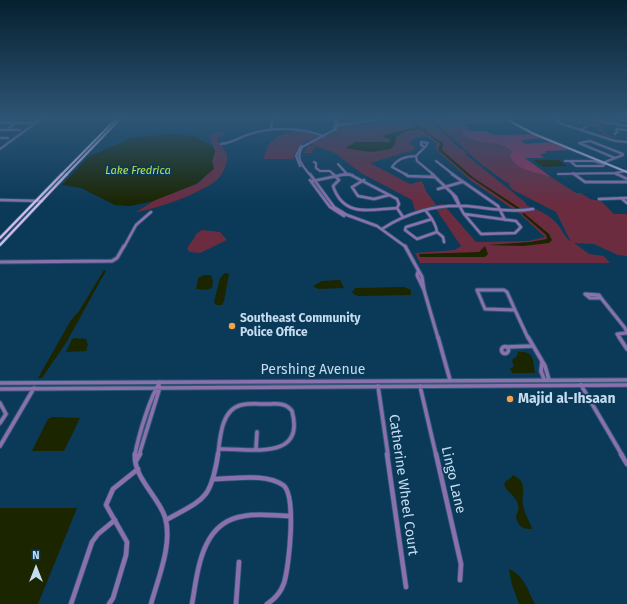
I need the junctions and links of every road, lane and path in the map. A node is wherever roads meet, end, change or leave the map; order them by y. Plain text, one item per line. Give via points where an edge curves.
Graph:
1 (89, 147) edge
2 (92, 147) edge
3 (302, 147) edge
4 (426, 147) dead end
5 (569, 147) edge
6 (587, 147) edge
7 (606, 147) edge
8 (81, 155) junction
9 (85, 155) junction
10 (416, 156) junction
11 (614, 158) junction
12 (436, 160) dead end
13 (565, 161) dead end
14 (570, 161) junction
15 (314, 162) dead end
16 (605, 163) junction
17 (338, 164) dead end
18 (420, 165) junction
19 (416, 166) dead end
20 (66, 170) junction
21 (627, 171) edge
22 (573, 173) junction
23 (615, 173) junction
24 (347, 174) junction
25 (558, 174) dead end
26 (65, 176) junction
27 (336, 176) junction
28 (435, 177) junction
29 (627, 179) edge
30 (364, 180) junction
31 (312, 181) junction
32 (462, 182) junction
33 (627, 182) edge
34 (446, 186) junction
35 (438, 189) dead end
36 (390, 194) junction
37 (621, 198) junction
38 (627, 198) edge
39 (599, 199) dead end
40 (0, 200) edge
41 (36, 201) junction
42 (42, 201) junction
43 (627, 203) edge
44 (457, 206) junction
45 (397, 208) junction
46 (533, 209) dead end
47 (426, 211) junction
48 (151, 212) dead end
49 (501, 212) junction
50 (463, 214) junction
51 (403, 217) junction
52 (432, 219) junction
53 (505, 220) junction
54 (382, 229) junction
55 (437, 232) junction
56 (0, 238) edge
57 (444, 242) dead end
58 (0, 244) edge
59 (0, 262) edge
60 (601, 298) dead end
61 (516, 310) junction
62 (627, 342) edge
63 (532, 346) junction
64 (506, 347) dead end
65 (627, 348) edge
66 (542, 362) junction
67 (541, 369) junction
68 (546, 370) junction
69 (450, 380) junction
70 (544, 380) junction
71 (549, 380) junction
72 (578, 380) junction
73 (627, 380) edge
74 (160, 382) junction
75 (30, 383) junction
76 (37, 383) junction
77 (0, 384) edge
78 (581, 385) junction
79 (627, 385) edge
80 (378, 386) junction
81 (420, 386) junction
82 (452, 386) junction
83 (158, 388) junction
84 (0, 389) edge
85 (26, 389) junction
86 (34, 389) junction
87 (0, 403) edge
88 (0, 423) edge
89 (258, 432) dead end
90 (2, 441) edge
91 (0, 446) edge
92 (256, 448) junction
93 (219, 449) junction
94 (627, 464) edge
95 (138, 469) junction
96 (214, 479) junction
97 (290, 516) junction
98 (114, 520) junction
99 (166, 520) junction
100 (239, 562) dead end
101 (460, 580) dead end
102 (406, 587) dead end
103 (71, 604) edge
104 (109, 604) edge
105 (151, 604) edge
106 (192, 604) edge
107 (236, 604) edge
108 (267, 604) edge

1 - 8 main road
2 - 9 main road
3 - 31 street via 298,156 299,163
4 - 10 street
5 - 16 main road
6 - 11 street
7 - 11 street via 623,154
8 - 9 street
8 - 20 main road
9 - 26 main road
10 - 18 street
10 - 28 street via 400,159 393,163 392,167 408,176
11 - 16 street
12 - 32 street
13 - 14 street
14 - 16 street
14 - 16 street via 576,166 603,166
15 - 27 street via 320,171 330,171
16 - 21 main road
17 - 24 street
18 - 19 street
18 - 28 street
20 - 26 main road via 68,172
20 - 41 main road
21 - 23 street
22 - 23 street
22 - 25 street
22 - 33 street via 582,182
23 - 29 street
24 - 27 street
24 - 30 street
26 - 42 main road
27 - 31 street
27 - 45 street via 339,180 333,186 334,190 352,207 370,212
28 - 34 street
30 - 36 street via 374,188
30 - 36 street via 352,187 358,196 378,200
31 - 54 street via 332,207 345,216
32 - 34 street
32 - 49 street via 498,206
34 - 35 street
34 - 44 street
36 - 45 street via 399,202
37 - 38 street
37 - 39 street
37 - 43 street
40 - 41 street
41 - 42 street
41 - 56 main road
42 - 58 main road
44 - 47 street
44 - 49 street
44 - 50 street
45 - 51 street
46 - 49 street
47 - 51 street
47 - 52 street
48 - 59 street via 139,221 118,257 112,261
49 - 53 street
50 - 53 street
50 - 53 street via 479,232 485,234 516,233 520,230 516,221
51 - 54 street
52 - 55 street via 438,228
52 - 55 street via 405,227 405,230 417,239
54 - 69 street via 406,247 414,259
55 - 57 street via 443,237
60 - 65 street via 626,328 627,333 617,334
61 - 61 street via 504,290 476,291 485,309
61 - 63 street
62 - 65 street
63 - 64 street
63 - 66 street
66 - 67 street
66 - 68 street
67 - 68 street
67 - 70 street
68 - 71 street
69 - 70 street, Pershing Avenue
69 - 74 street, Pershing Avenue
69 - 82 street
70 - 71 street, Pershing Avenue
71 - 72 street, Pershing Avenue
72 - 73 street, Pershing Avenue
72 - 78 street
74 - 76 street, Pershing Avenue
74 - 83 street
75 - 76 street, Pershing Avenue
75 - 77 street, Pershing Avenue
75 - 85 street
76 - 86 street
78 - 79 street, Pershing Avenue
78 - 82 street, Pershing Avenue
78 - 94 street
80 - 81 street, Pershing Avenue
80 - 83 street, Pershing Avenue
80 - 102 street, Catherine Wheel Court
81 - 82 street, Pershing Avenue
81 - 101 street, Lingo Lane via 461,564
83 - 86 street, Pershing Avenue
83 - 95 street via 136,450
84 - 85 street, Pershing Avenue
85 - 86 street, Pershing Avenue
86 - 90 street
87 - 88 street via 6,414
89 - 92 street
90 - 91 street
92 - 93 street
92 - 93 street via 280,448 289,442 293,430 293,414 288,407 276,404 236,406 225,418
93 - 96 street
95 - 98 street via 113,489 109,497 106,505
95 - 99 street via 163,510
96 - 97 street via 274,480 285,486 289,492
96 - 99 street via 202,499
97 - 106 street via 238,516 226,521 213,532 205,544 201,557
97 - 108 street via 288,572 278,595
98 - 103 street via 92,542
98 - 104 street via 127,542 126,555
99 - 105 street via 167,535
100 - 107 street

